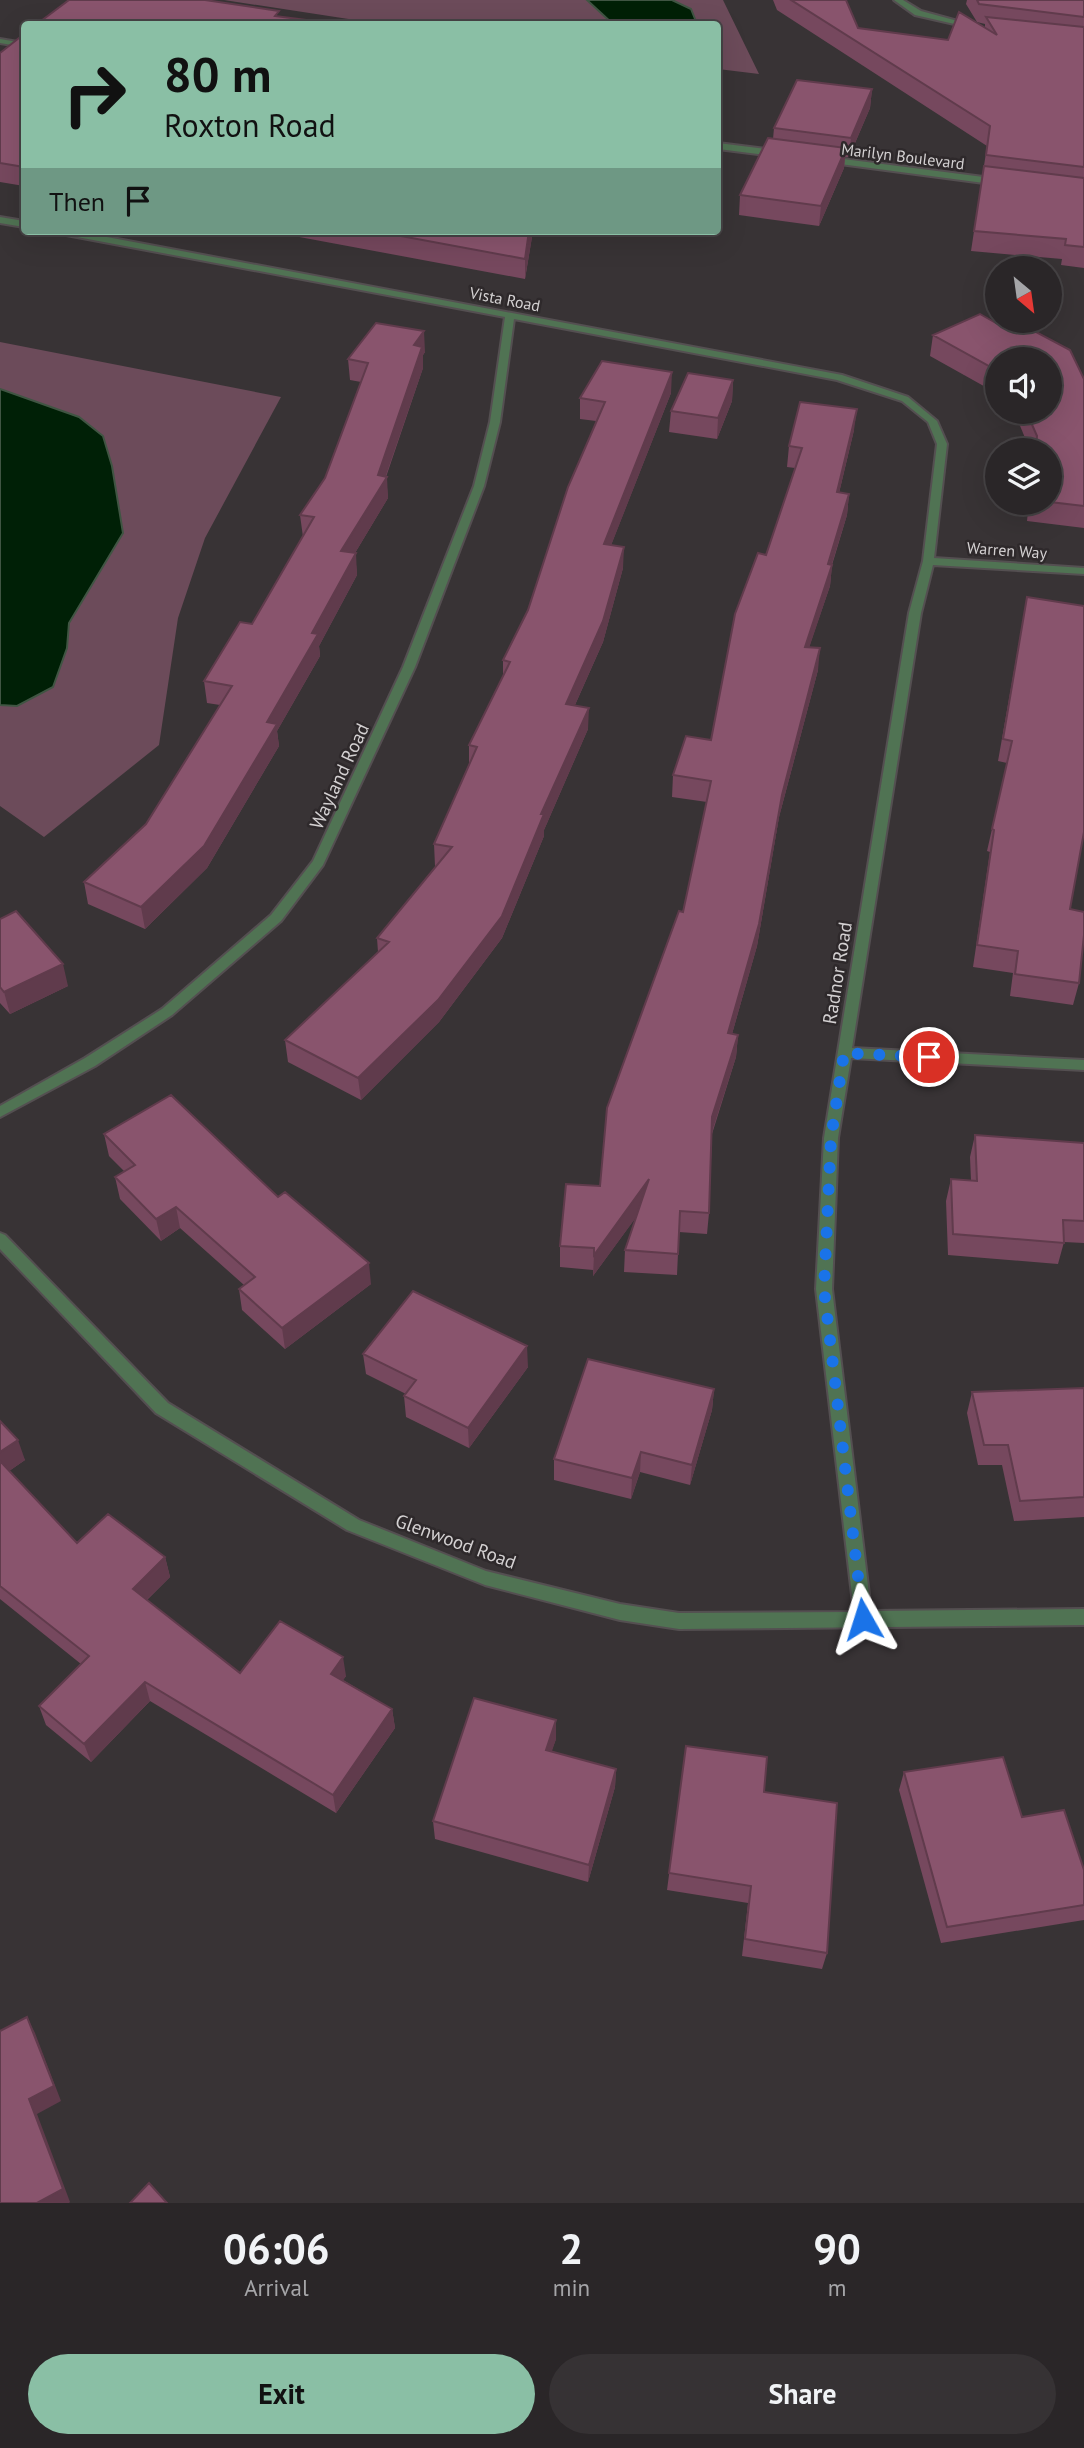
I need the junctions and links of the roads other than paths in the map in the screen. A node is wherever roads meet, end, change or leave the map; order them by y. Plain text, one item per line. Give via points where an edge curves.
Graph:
1 (898, 0) edge
2 (978, 27) edge
3 (0, 41) edge
4 (21, 44) edge
5 (721, 146) edge
6 (785, 155) edge
7 (813, 158) edge
8 (1016, 184) edge
9 (0, 220) edge
10 (21, 224) edge
11 (82, 235) edge
12 (510, 316) junction
13 (932, 421) joint
14 (928, 561) junction
15 (1084, 571) edge
16 (844, 1053) junction
17 (1084, 1065) edge
18 (0, 1112) edge
19 (0, 1239) edge
20 (1084, 1617) edge
21 (863, 1619) junction

1 - 2 street via 918,13
3 - 4 street
5 - 6 street
7 - 8 street, Marilyn Boulevard
9 - 10 street
11 - 12 street, Vista Road
12 - 13 street, Vista Road via 839,377 905,399
12 - 18 street, Wayland Road via 495,422 479,486 409,667 319,862 276,918 167,1012
13 - 14 street, Radnor Road via 942,444
14 - 15 street, Warren Way
14 - 16 street, Radnor Road via 915,613
16 - 17 street
16 - 21 street, Radnor Road via 831,1138 824,1289
19 - 21 street, Glenwood Road via 162,1408 353,1525 485,1577 620,1612 679,1621
20 - 21 street, Glenwood Road

